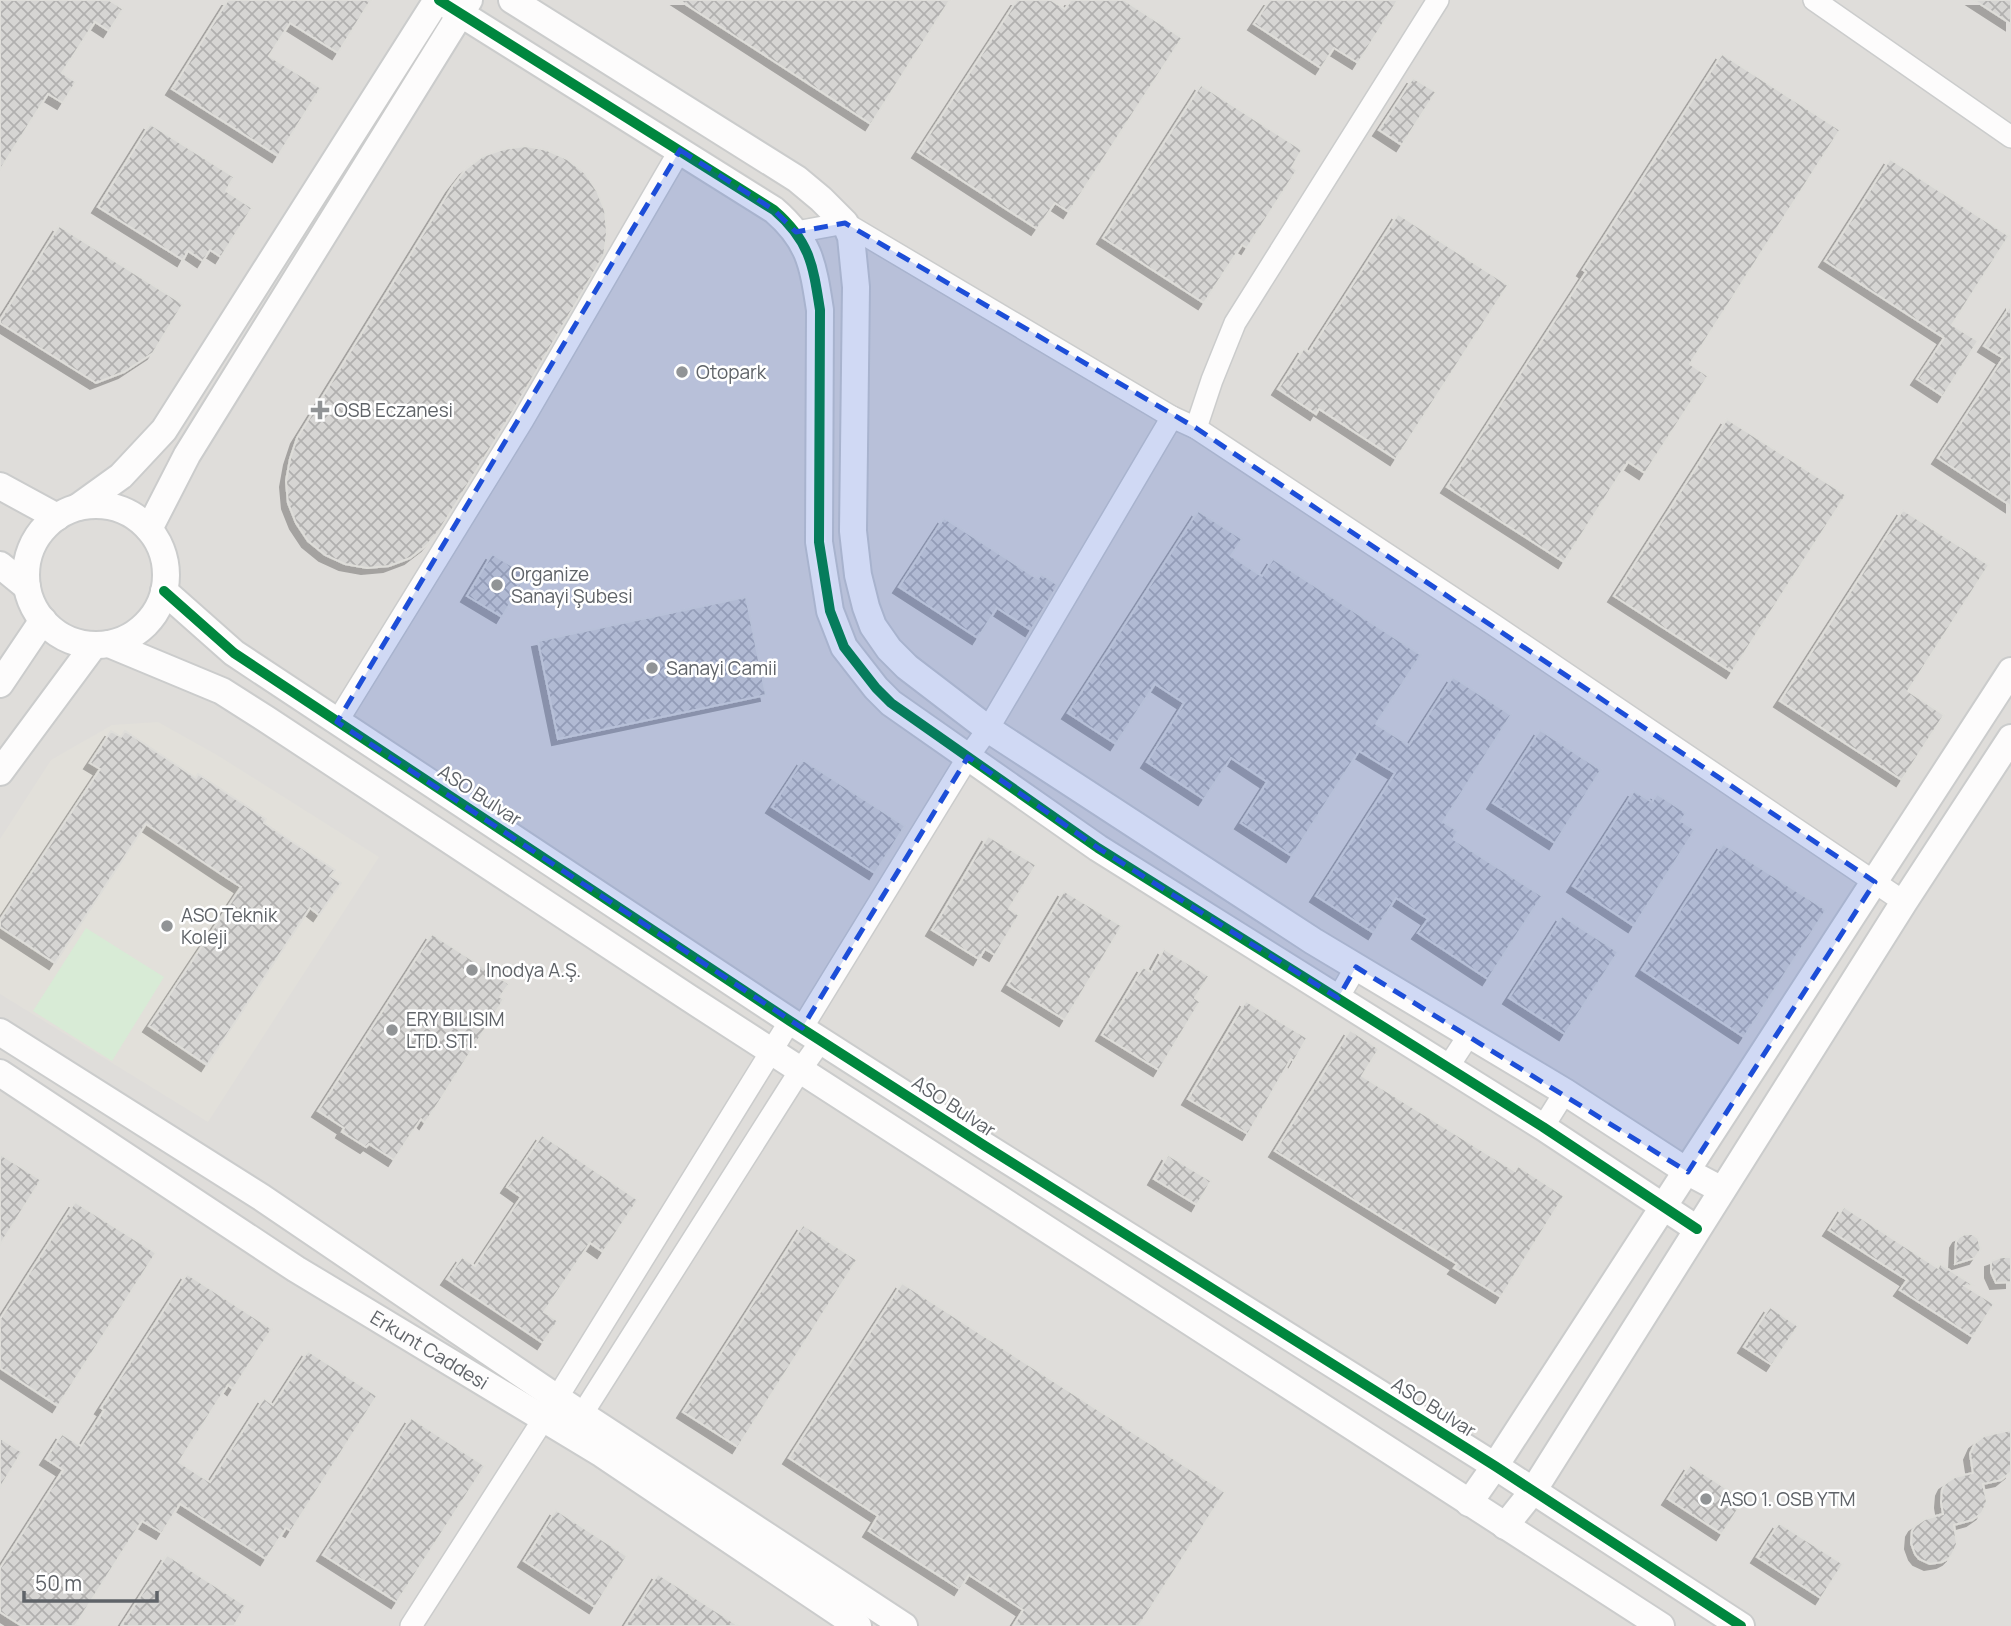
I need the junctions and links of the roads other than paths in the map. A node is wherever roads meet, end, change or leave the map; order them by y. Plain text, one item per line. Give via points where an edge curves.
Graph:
1 (512, 0) edge
2 (1438, 0) edge
3 (1814, 0) edge
4 (451, 3) edge
5 (2011, 137) edge
6 (680, 149) junction
7 (845, 223) junction
8 (796, 232) junction
9 (1172, 417) junction
10 (1196, 428) junction
11 (0, 486) edge
12 (68, 512) junction
13 (149, 529) junction
14 (0, 565) edge
15 (27, 587) junction
16 (164, 591) junction
17 (43, 620) junction
18 (101, 645) junction
19 (2011, 671) edge
20 (0, 684) edge
21 (337, 722) junction
22 (988, 729) junction
23 (2011, 738) edge
24 (968, 757) junction
25 (0, 772) edge
26 (1875, 882) junction
27 (1904, 902) junction
28 (1356, 967) junction
29 (1338, 998) junction
30 (805, 1030) junction
31 (0, 1032) edge
32 (1469, 1035) junction
33 (771, 1051) junction
34 (1448, 1067) junction
35 (801, 1069) junction
36 (0, 1073) edge
37 (1565, 1092) junction
38 (1543, 1127) junction
39 (1688, 1172) junction
40 (1721, 1190) junction
41 (1664, 1207) junction
42 (1697, 1229) junction
43 (550, 1408) junction
44 (576, 1424) junction
45 (1495, 1466) junction
46 (1533, 1491) junction
47 (1469, 1503) junction
48 (1505, 1526) junction
49 (411, 1626) edge
50 (858, 1626) edge
51 (904, 1626) edge
52 (1661, 1626) edge
53 (1741, 1626) edge

1 - 7 street via 797,179
2 - 10 street via 1235,323
3 - 5 street
4 - 6 street
4 - 12 street via 164,430 121,476
4 - 13 street via 187,455
6 - 8 street via 774,210
6 - 21 street via 523,420
7 - 8 street
7 - 9 street
7 - 22 street via 851,237 856,287 853,530 866,607 873,626 907,667
8 - 24 street via 807,249 820,310 819,542 835,627 844,647 884,695
9 - 10 street
9 - 22 street
10 - 26 street
11 - 12 street
12 - 13 street via 116,506
12 - 15 street via 42,530 32,547
13 - 16 street via 164,558
14 - 15 street
15 - 17 street
16 - 18 street via 153,616 134,634
16 - 21 street, ASO Bulvar via 234,653
17 - 18 street via 75,642
17 - 20 street
18 - 25 street
18 - 33 street via 222,691
19 - 26 street
21 - 30 street, ASO Bulvar
22 - 24 street
22 - 28 street
23 - 27 street
24 - 29 street via 1098,848
24 - 30 street
26 - 27 street
26 - 39 street
27 - 40 street
28 - 29 street
28 - 32 street
29 - 34 street
30 - 33 street
30 - 35 street
30 - 45 street, ASO Bulvar
31 - 43 street via 261,1197
32 - 34 street
32 - 37 street
33 - 35 street
33 - 43 street
34 - 38 street
35 - 44 street
35 - 47 street
36 - 43 street, Erkunt Caddesi via 296,1269
37 - 38 street
37 - 39 street
38 - 41 street
39 - 40 street
39 - 41 street
40 - 42 street
41 - 42 street
41 - 45 street
42 - 46 street
43 - 44 street, Erkunt Caddesi
43 - 49 street
44 - 50 street, Erkunt Caddesi via 602,1454
44 - 51 street
45 - 46 street, ASO Bulvar
45 - 47 street
46 - 48 street
46 - 53 street, ASO Bulvar
47 - 48 street
48 - 52 street

